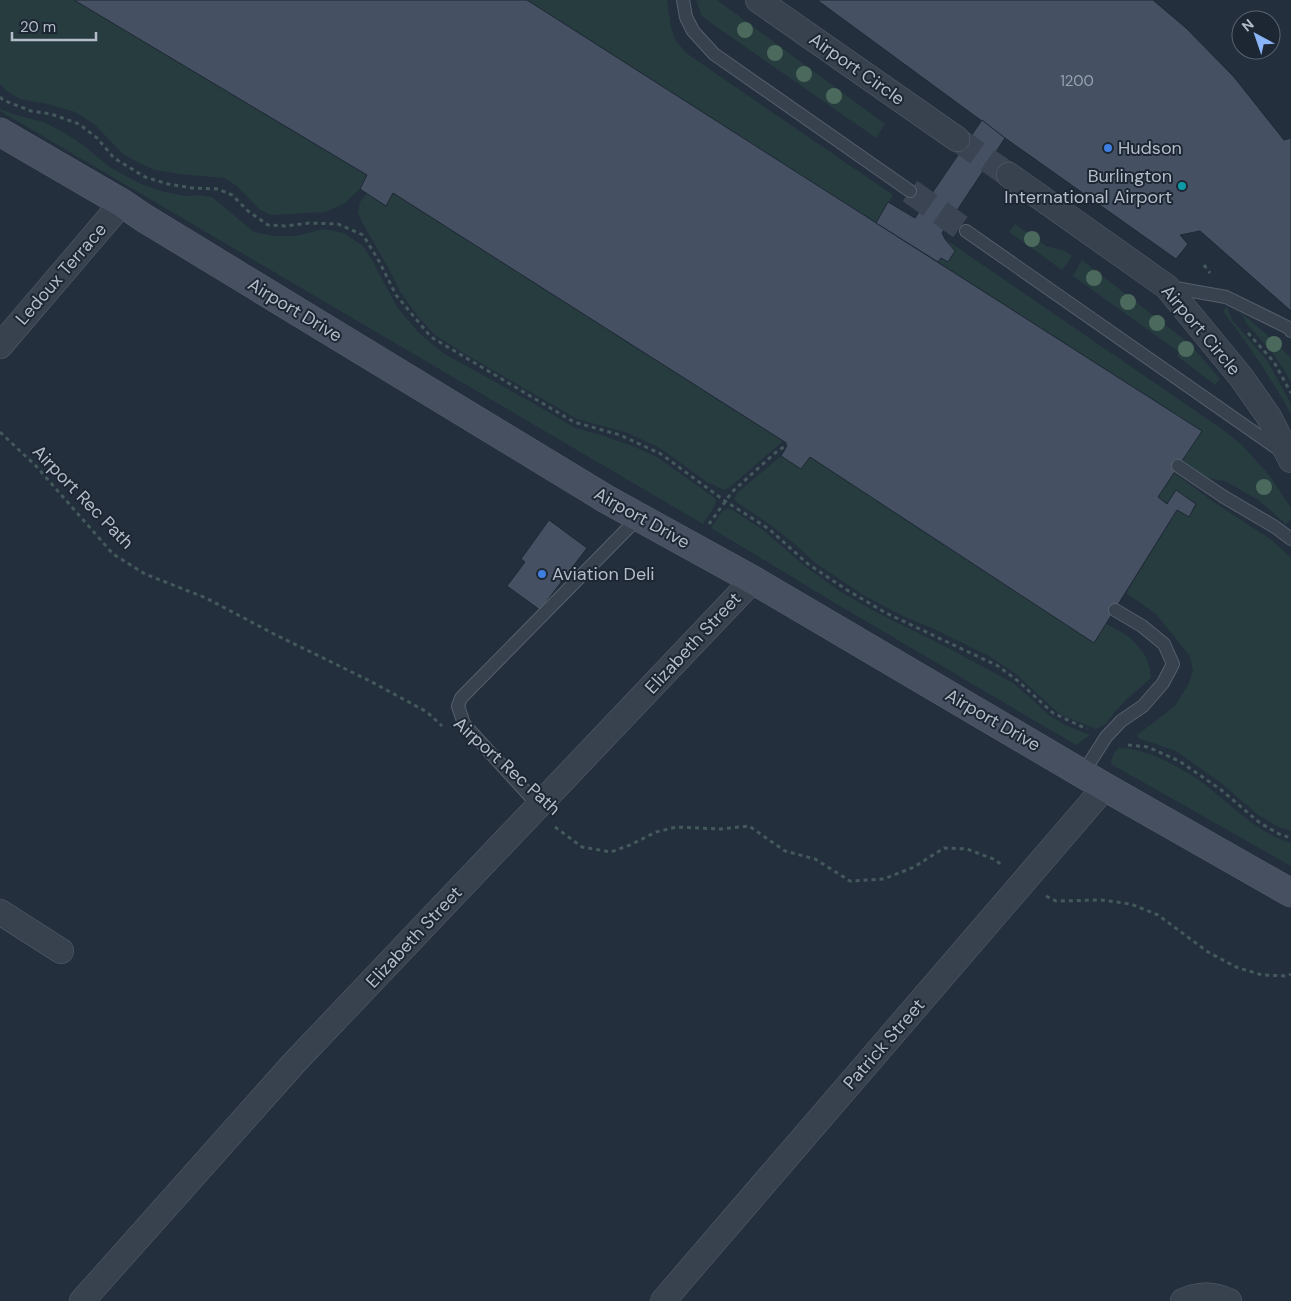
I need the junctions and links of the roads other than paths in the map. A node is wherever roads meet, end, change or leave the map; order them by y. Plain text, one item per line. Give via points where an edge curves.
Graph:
1 (683, 0) edge
2 (758, 0) edge
3 (0, 132) edge
4 (957, 139) tunnel mouth
5 (1009, 176) tunnel mouth
6 (910, 191) tunnel mouth
7 (122, 203) junction
8 (966, 231) tunnel mouth
9 (1167, 287) junction
10 (1291, 331) edge
11 (0, 346) edge
12 (1291, 458) edge
13 (1178, 466) dead end
14 (639, 517) junction
15 (1291, 539) edge
16 (753, 580) junction
17 (1115, 610) dead end
18 (1094, 780) junction
19 (536, 809) junction
20 (1291, 893) edge
21 (0, 912) edge
22 (61, 950) dead end
23 (82, 1301) edge
24 (663, 1301) edge
25 (1183, 1301) edge
26 (1229, 1301) edge

1 - 6 lane via 686,17 694,31 714,54
2 - 4 street, Airport Circle
3 - 7 main road, Airport Drive
5 - 9 street, Airport Circle
7 - 11 street, Ledoux Terrace
7 - 14 main road, Airport Drive
8 - 12 lane
9 - 10 lane via 1226,298
9 - 12 street, Airport Circle via 1241,377 1269,417
13 - 15 lane
14 - 16 main road, Airport Drive
14 - 19 lane via 461,698 458,706 464,724
16 - 18 main road, Airport Drive
16 - 19 street, Elizabeth Street
17 - 18 lane via 1164,644 1173,664 1163,683 1143,706 1121,721 1106,737
18 - 20 main road, Airport Drive
18 - 24 street, Patrick Street via 1021,884
19 - 23 street, Elizabeth Street via 294,1063
21 - 22 street
25 - 26 street via 1210,1296

